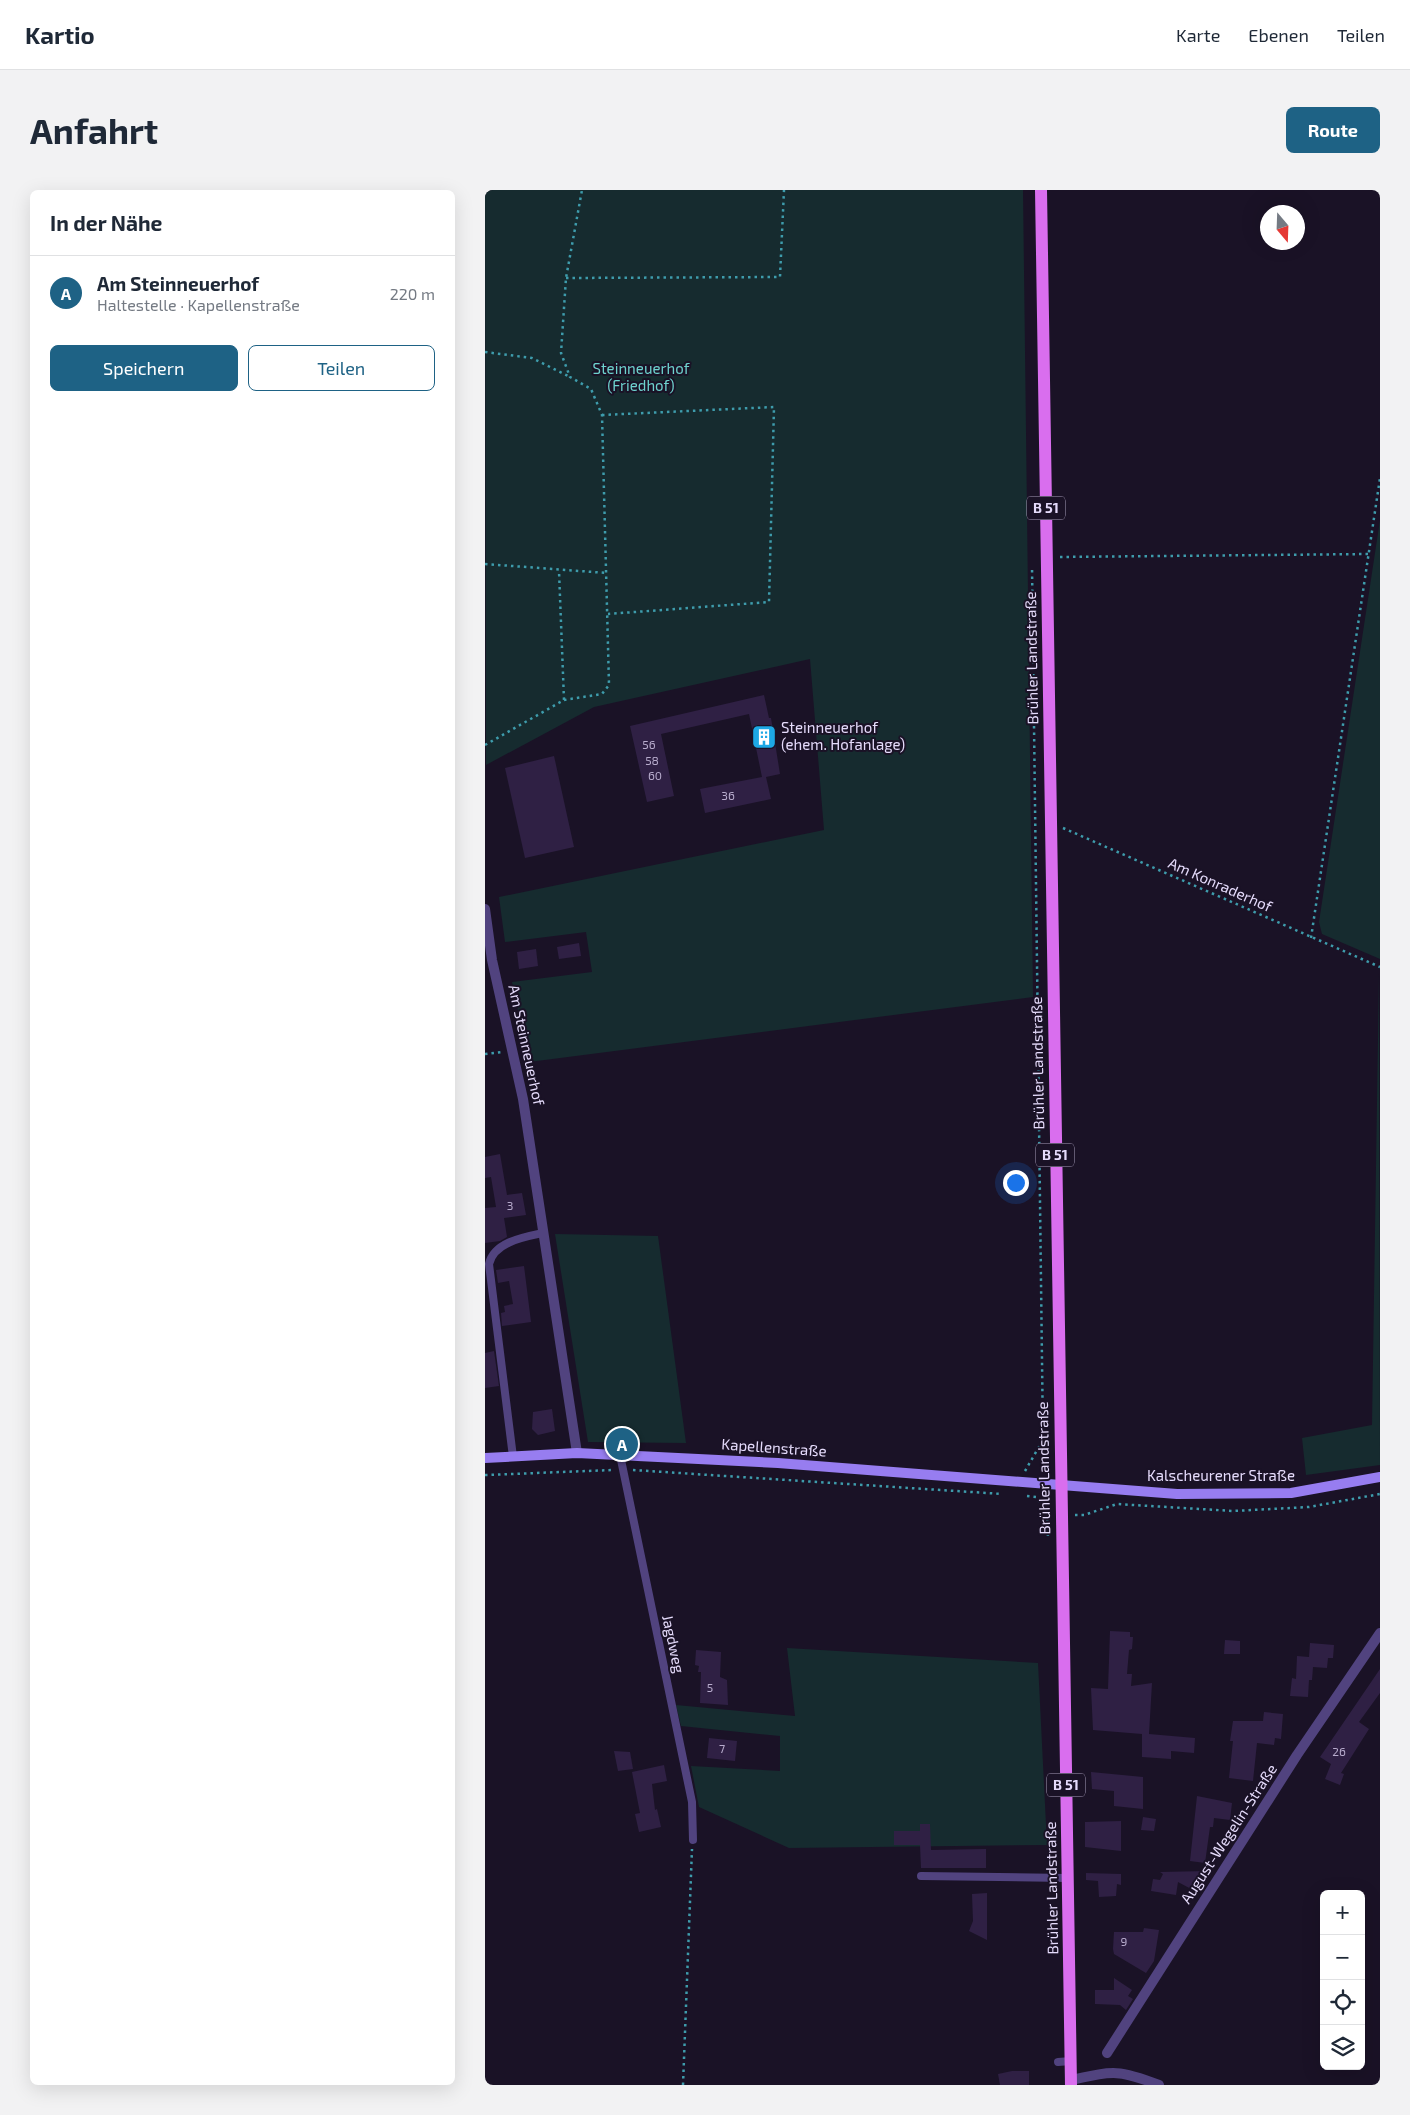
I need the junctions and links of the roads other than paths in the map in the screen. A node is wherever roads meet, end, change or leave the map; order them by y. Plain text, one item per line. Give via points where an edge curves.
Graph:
1 (1041, 190) edge
2 (485, 909) edge
3 (543, 1233) junction
4 (577, 1454) junction
5 (619, 1455) junction
6 (513, 1457) junction
7 (485, 1458) edge
8 (1380, 1477) edge
9 (1061, 1484) junction
10 (1380, 1633) edge
11 (693, 1840) road end
12 (921, 1876) dead end
13 (1067, 1878) junction
14 (1107, 2053) dead end
15 (1071, 2083) edge
16 (1159, 2085) edge

1 - 9 main road, Brühler Landstraße / B 51
2 - 3 street, Am Steinneuerhof via 492,960 523,1099
3 - 4 street, Am Steinneuerhof
3 - 6 lane via 523,1237 499,1249 491,1254 489,1264
4 - 5 main road, Kapellenstraße
4 - 6 main road, Kapellenstraße
5 - 9 main road, Kapellenstraße
5 - 11 lane, Jagdweg via 691,1802
6 - 7 main road, Kapellenstraße
8 - 9 main road, Kalscheurener Straße via 1291,1493 1177,1494
9 - 13 main road, Brühler Landstraße / B 51
10 - 14 street, August-Wegelin-Straße via 1297,1755
12 - 13 lane
13 - 15 main road, Brühler Landstraße / B 51 via 1065,2061
15 - 16 street via 1109,2071 1131,2074

